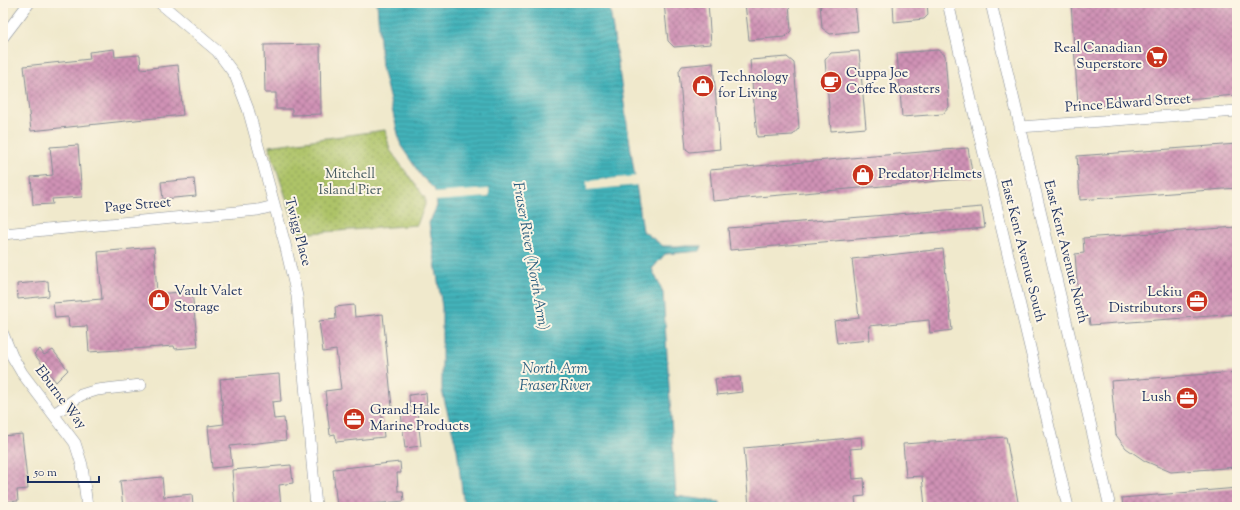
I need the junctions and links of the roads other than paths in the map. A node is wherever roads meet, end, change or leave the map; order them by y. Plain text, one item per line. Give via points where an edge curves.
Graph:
1 (30, 3) edge
2 (160, 3) edge
3 (948, 3) edge
4 (991, 3) edge
5 (3, 38) edge
6 (1237, 111) edge
7 (1020, 127) junction
8 (274, 206) junction
9 (3, 234) edge
10 (3, 334) edge
11 (141, 385) dead end
12 (54, 414) junction
13 (87, 507) edge
14 (316, 507) edge
15 (1068, 507) edge
16 (1110, 507) edge

1 - 5 street
2 - 8 street, Twigg Place via 206,40 235,75 248,109
3 - 15 street, East Kent Avenue South
4 - 7 street, East Kent Avenue North
6 - 7 street, Prince Edward Street
7 - 16 street, East Kent Avenue North
8 - 9 street, Page Street via 258,210
8 - 14 street, Twigg Place via 297,296
10 - 12 street, Eburne Way via 22,373
11 - 12 street via 92,391 81,395
12 - 13 street, Eburne Way via 75,443 79,454

